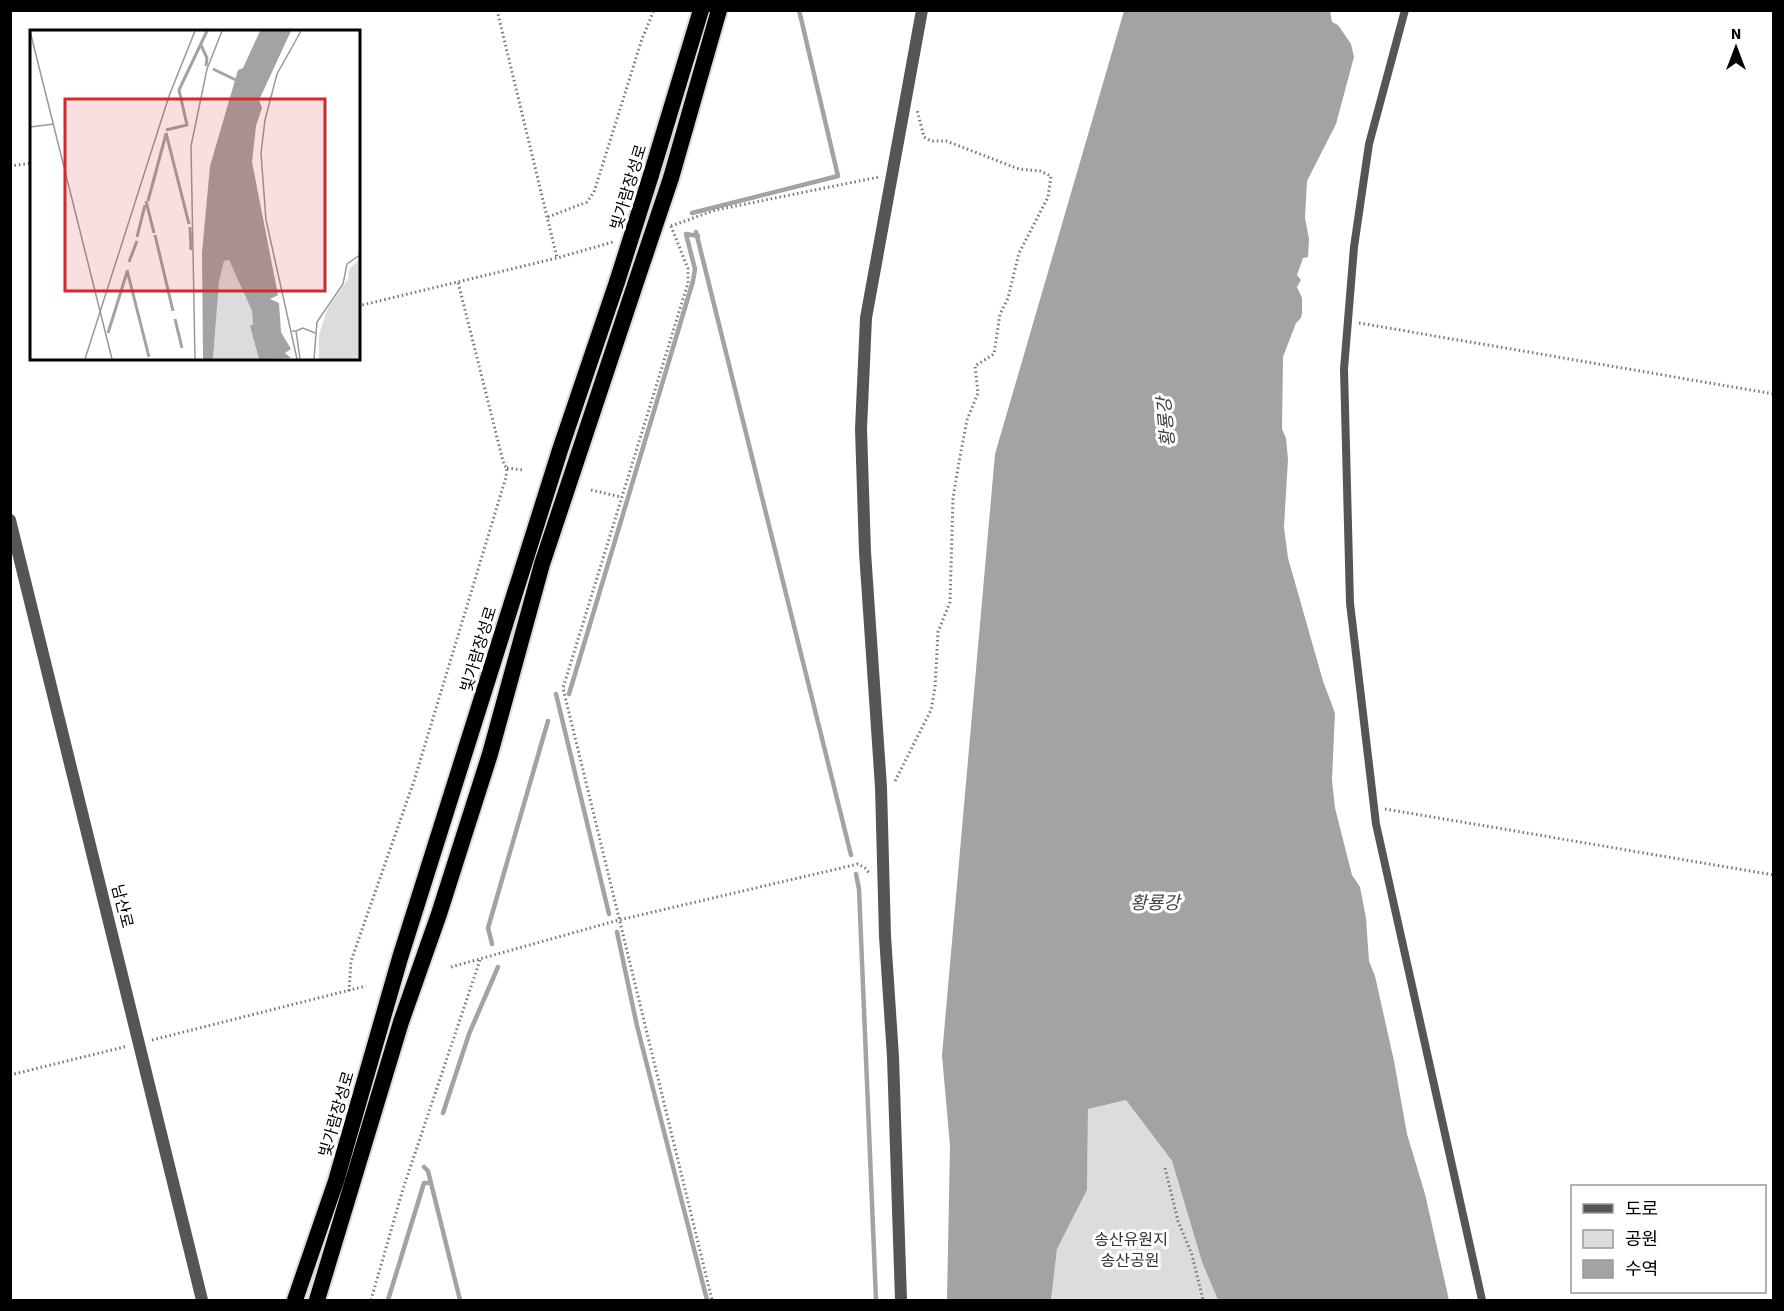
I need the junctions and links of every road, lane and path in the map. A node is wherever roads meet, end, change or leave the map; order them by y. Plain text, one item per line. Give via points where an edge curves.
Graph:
1 (497, 10) edge
2 (654, 10) edge
3 (701, 10) edge
4 (719, 10) edge
5 (922, 10) edge
6 (1405, 10) edge
7 (905, 100) junction
8 (30, 164) edge
9 (10, 166) edge
10 (891, 174) junction
11 (548, 217) junction
12 (614, 242) dead end
13 (557, 258) junction
14 (458, 282) junction
15 (360, 306) edge
16 (1348, 321) junction
17 (1773, 394) edge
18 (507, 468) junction
19 (523, 470) dead end
20 (591, 490) dead end
21 (621, 497) junction
22 (10, 520) edge
23 (881, 787) junction
24 (1374, 808) junction
25 (1773, 875) edge
26 (875, 882) dead end
27 (619, 920) junction
28 (480, 960) junction
29 (452, 967) dead end
30 (366, 986) dead end
31 (349, 991) junction
32 (140, 1043) junction
33 (10, 1076) edge
34 (1165, 1168) dead end
35 (202, 1300) edge
36 (295, 1300) edge
37 (317, 1300) edge
38 (371, 1300) edge
39 (712, 1300) edge
40 (901, 1300) edge
41 (1203, 1300) edge
42 (1482, 1300) edge

1 - 11 path
2 - 11 path via 594,192 587,202
3 - 36 highway, 빛가람장성로, bridge via 400,958 336,1181
4 - 37 highway, bridge via 671,178 542,564 490,754 401,1022
5 - 7 street
6 - 16 lane via 1369,144
7 - 10 street
7 - 23 path via 916,106 924,137 931,141 946,141 1051,176 1048,197 1020,253 1000,314 994,354 975,366 978,393 967,420 958,462 950,602 938,632 931,710 892,786
8 - 9 path
10 - 21 path via 716,210 671,226 688,269 688,283
10 - 23 street via 866,318 861,429
11 - 13 path
12 - 13 path
13 - 14 path
14 - 15 path
14 - 18 path
16 - 17 path
16 - 24 lane via 1344,369 1350,603
18 - 19 path
18 - 31 path via 414,781 354,952
20 - 21 path
21 - 27 path via 563,688
22 - 32 street, 남산로
23 - 40 street
24 - 25 path
24 - 42 lane
26 - 27 path via 865,867 858,864
27 - 28 path
27 - 39 path
28 - 29 path
28 - 38 path via 403,1189
30 - 31 path
31 - 32 path
32 - 33 path
32 - 35 street, 남산로
34 - 41 path

